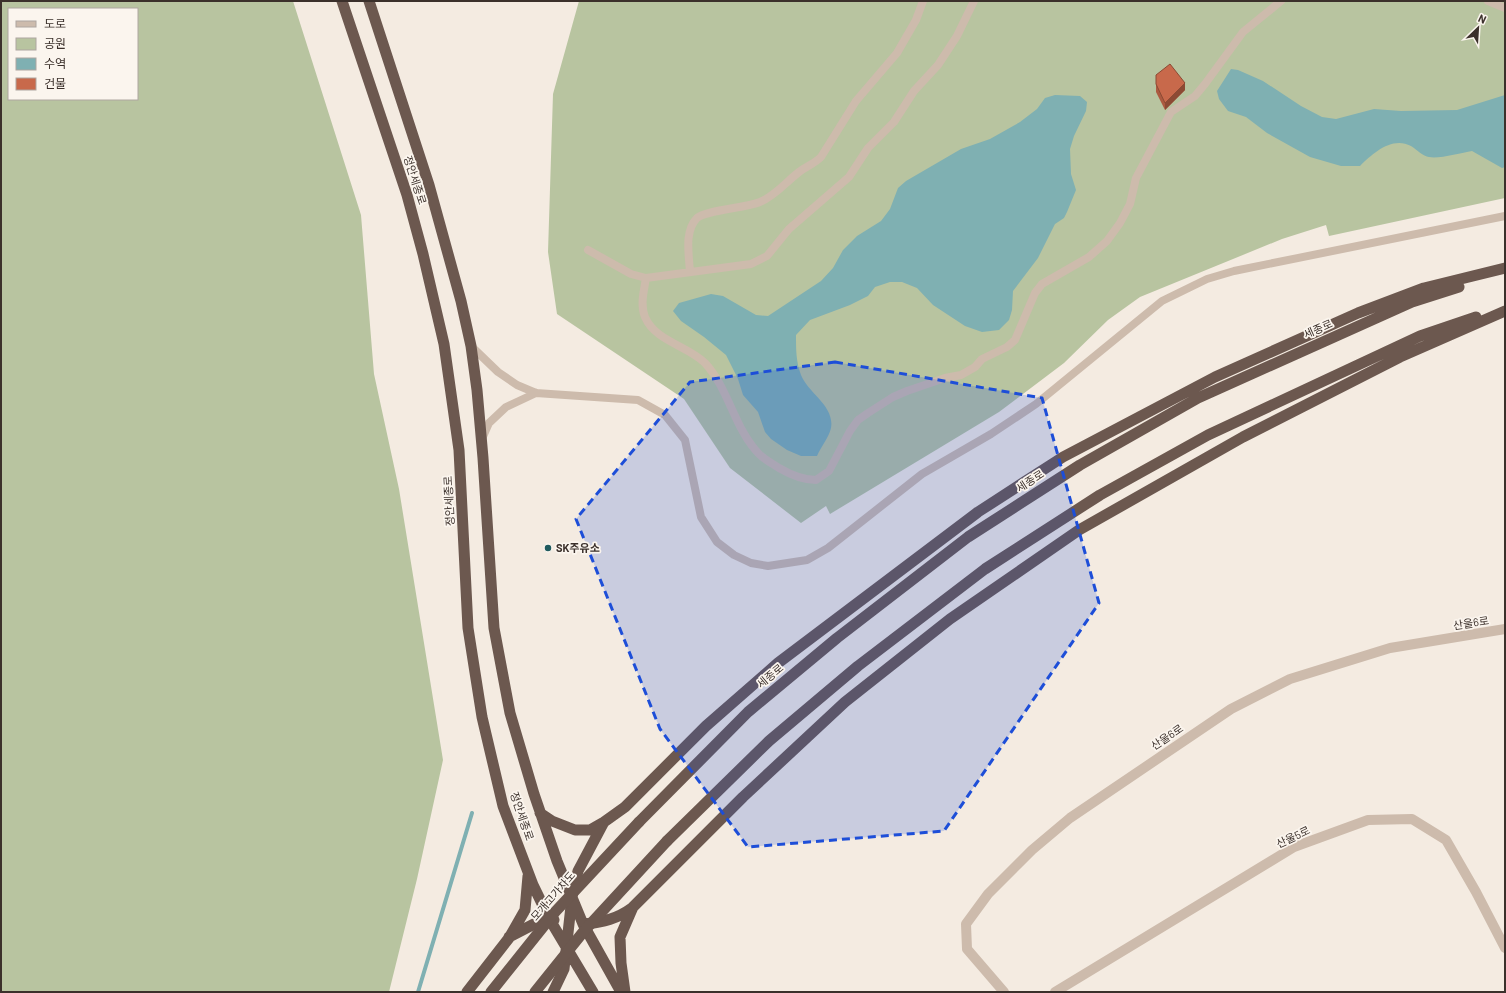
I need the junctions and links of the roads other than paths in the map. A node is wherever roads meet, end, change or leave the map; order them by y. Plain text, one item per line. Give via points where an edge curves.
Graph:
1 (342, 1) edge
2 (368, 1) edge
3 (924, 1) edge
4 (974, 1) edge
5 (1281, 1) edge
6 (1488, 1) edge
7 (1505, 8) edge
8 (1505, 216) edge
9 (588, 250) dead end
10 (1505, 268) edge
11 (690, 272) junction
12 (1505, 272) edge
13 (646, 278) junction
14 (1505, 307) edge
15 (1505, 311) edge
16 (471, 346) junction
17 (536, 393) junction
18 (482, 440) junction
19 (1505, 629) edge
20 (540, 813) junction
21 (604, 822) junction
22 (639, 822) joint
23 (529, 873) junction
24 (572, 896) junction
25 (633, 907) junction
26 (550, 920) junction
27 (569, 923) junction
28 (583, 924) junction
29 (509, 938) junction
30 (567, 946) junction
31 (1505, 948) edge
32 (468, 992) edge
33 (491, 992) edge
34 (535, 992) edge
35 (553, 992) edge
36 (593, 992) edge
37 (621, 992) edge
38 (625, 992) edge
39 (1004, 992) edge
40 (1055, 992) edge

1 - 23 highway, 정안세종로 via 407,195 443,338 459,450 468,628 482,717 503,806
2 - 16 highway, 정안세종로 via 429,185
3 - 11 lane via 897,53 856,101 814,164 800,171 769,198 708,213 696,219 689,233
4 - 11 lane via 957,36 938,65 914,91 894,122 868,148 849,177 789,229 767,256 751,264
5 - 13 lane via 1243,32 1195,96 1171,112 1136,178 1130,204 1120,223 1107,241 1089,257 1042,284 1035,293 1015,340 1007,347 982,359 975,367 961,375 945,378 893,397 858,420 829,471 816,480 799,478 760,455 745,436 722,389 704,363 649,324 644,308
6 - 7 lane
8 - 17 lane via 1234,271 1207,279 1162,301 1036,404 991,434 922,474 828,548 807,560 768,566 751,563 734,555 717,542 701,517 685,440 665,415 638,400
9 - 13 lane via 631,274
10 - 21 highway via 1424,288 1358,313 1215,377 1063,457 978,512 778,664 706,726 625,807
11 - 13 lane
12 - 22 highway, 세종로 via 1412,302 1198,398 1080,465 968,537 837,638 748,712
14 - 34 highway, bridge via 1412,340 1208,435 1100,495 985,569 858,666 769,741 668,841 584,931
15 - 25 highway via 1400,357 1243,437 1079,530 950,619 846,702 743,797
16 - 17 lane via 498,372 517,385
16 - 18 highway, 정안세종로
17 - 18 lane via 506,407 489,423
18 - 20 highway, 정안세종로 via 494,628 510,713
19 - 39 street, 산울6로 via 1390,648 1290,679 1230,709 1070,818 993,888 966,924 967,949
20 - 21 highway via 575,830 590,830
20 - 24 highway, 정안세종로
21 - 24 highway via 578,870
22 - 33 highway, 모개고가차도, bridge via 555,912
23 - 26 highway, 정안세종로
23 - 29 highway via 525,910
24 - 27 highway
24 - 28 highway, 정안세종로
25 - 28 highway via 622,916 604,922
25 - 38 highway via 620,937
26 - 27 highway
26 - 29 highway via 536,923
26 - 30 highway, 정안세종로
27 - 28 highway
27 - 30 highway
28 - 37 highway, 정안세종로
29 - 32 highway
30 - 35 highway via 564,969
30 - 36 highway, 정안세종로
31 - 40 street, 산울5로 via 1446,840 1412,819 1368,820 1294,847

